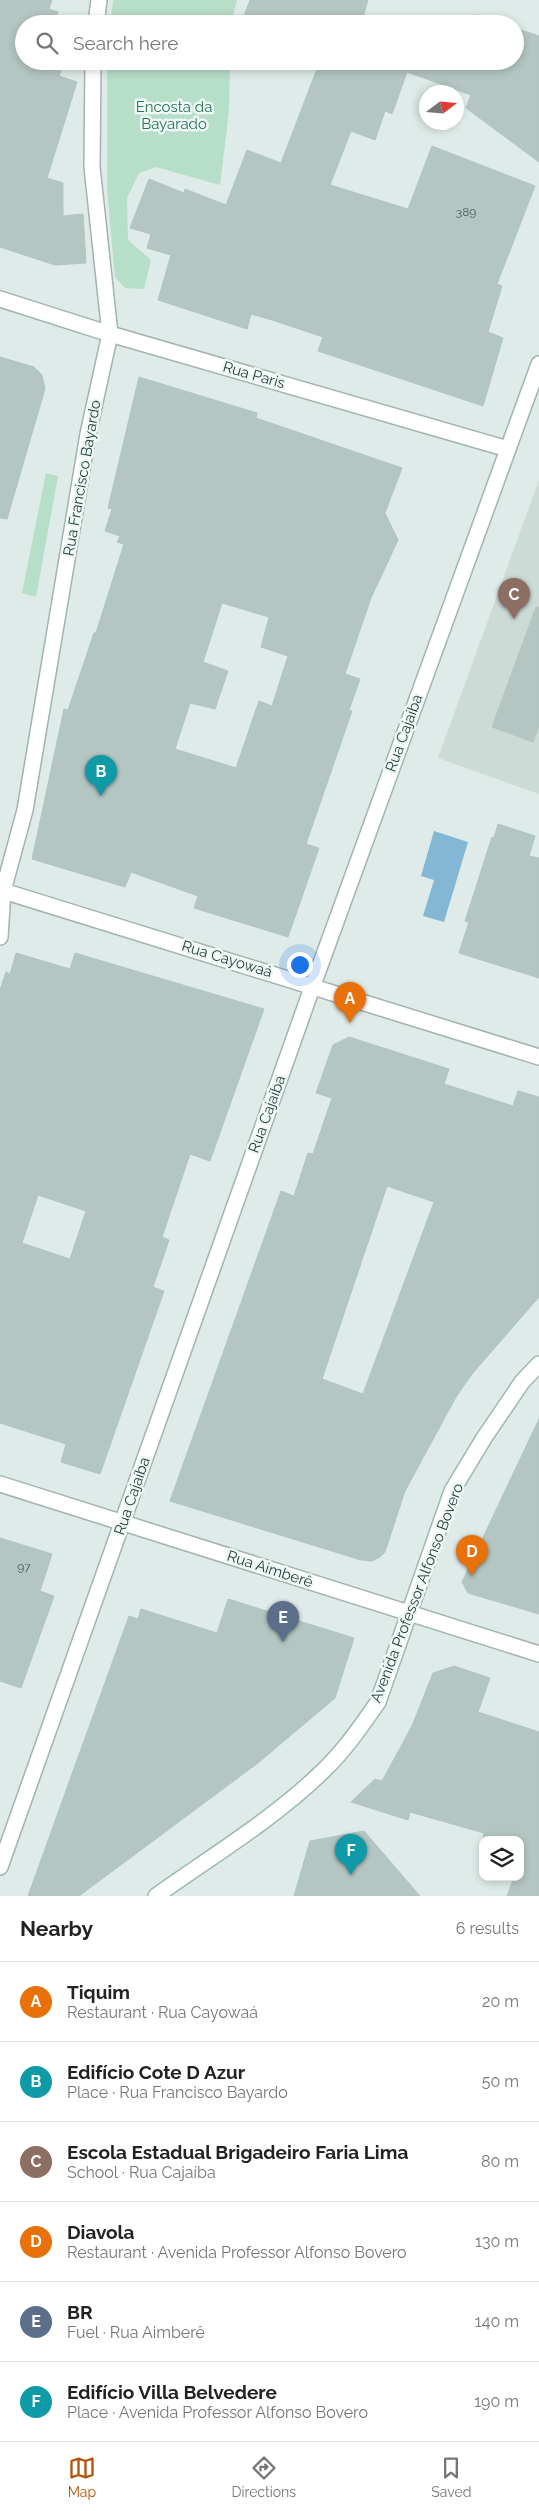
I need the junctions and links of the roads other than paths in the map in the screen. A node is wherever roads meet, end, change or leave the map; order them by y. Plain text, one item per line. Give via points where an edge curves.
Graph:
1 (100, 0) edge
2 (98, 15) edge
3 (93, 70) edge
4 (0, 300) edge
5 (110, 334) junction
6 (539, 364) edge
7 (508, 449) junction
8 (1, 891) edge
9 (0, 937) edge
10 (313, 985) junction
11 (539, 1057) edge
12 (539, 1364) edge
13 (0, 1484) edge
14 (122, 1522) junction
15 (409, 1614) junction
16 (539, 1654) edge
17 (0, 1867) edge
18 (156, 1896) edge

1 - 2 street
3 - 5 street, Rua Francisco Bayardo via 92,167
4 - 5 street, Rua Paris
5 - 7 street, Rua Paris
5 - 8 street, Rua Francisco Bayardo via 88,434 25,810
6 - 7 street, Rua Cajaíba
7 - 10 street, Rua Cajaíba
8 - 9 street, Rua Francisco Bayardo
8 - 10 street, Rua Cayowaá
10 - 11 street, Rua Cayowaá
10 - 14 street, Rua Cajaíba
12 - 15 street, Avenida Professor Alfonso Bovero via 522,1382 452,1491
13 - 14 street, Rua Aimberê
14 - 15 street, Rua Aimberê
14 - 17 street, Rua Cajaíba
15 - 16 street, Rua Aimberê
15 - 18 street, Avenida Professor Alfonso Bovero via 378,1702 324,1770 284,1805

